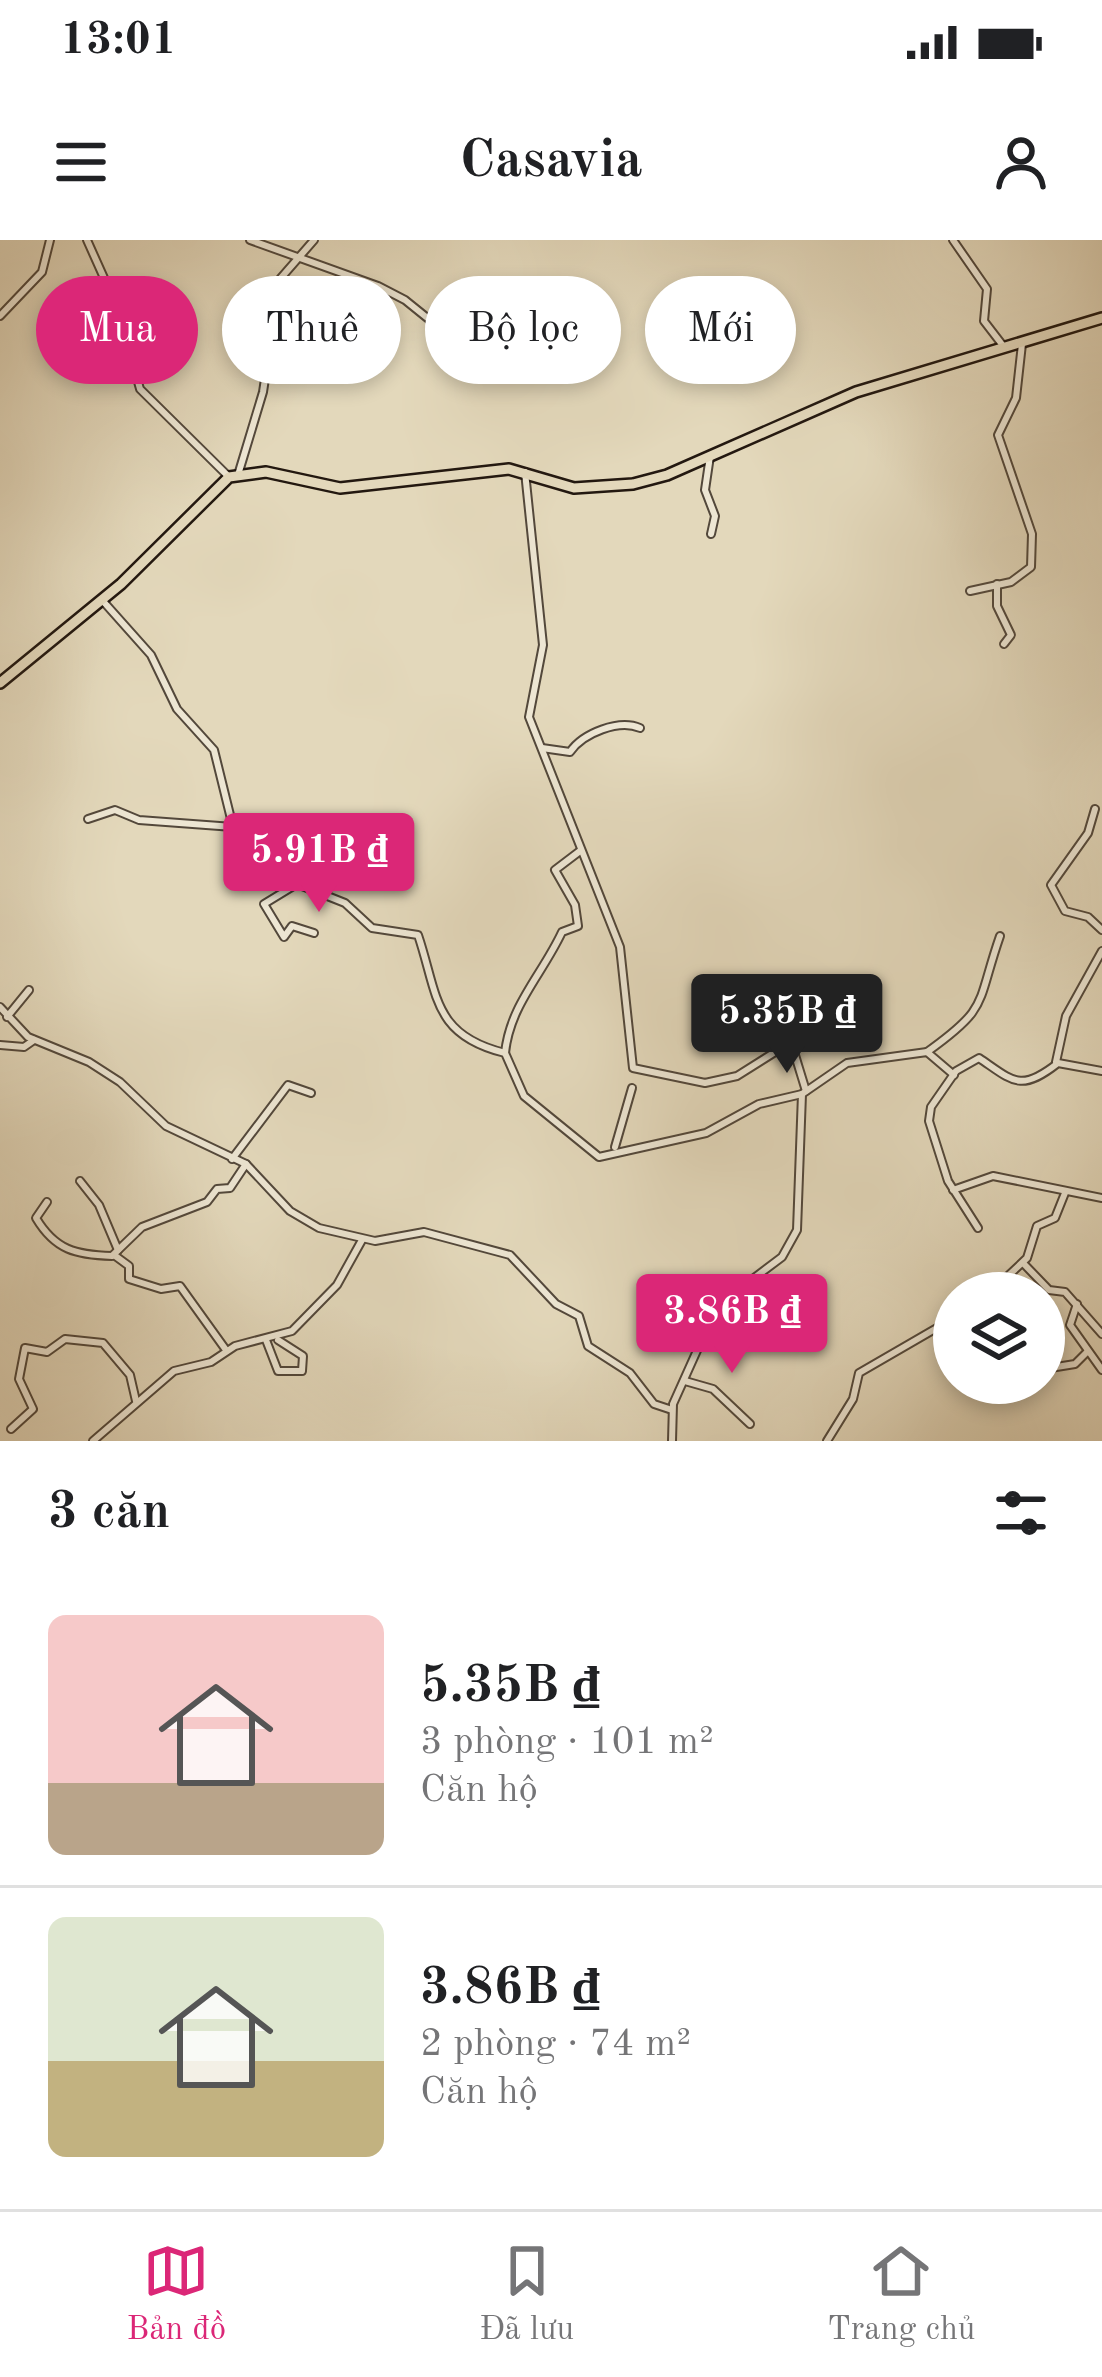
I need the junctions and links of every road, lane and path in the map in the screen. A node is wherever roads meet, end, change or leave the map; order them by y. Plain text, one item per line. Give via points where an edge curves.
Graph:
1 (50, 240) edge
2 (87, 240) edge
3 (250, 240) edge
4 (314, 240) edge
5 (953, 240) edge
6 (302, 258) junction
7 (0, 316) edge
8 (425, 316) edge
9 (1102, 318) edge
10 (1023, 341) junction
11 (1004, 346) junction
12 (710, 456) junction
13 (525, 472) junction
14 (233, 476) junction
15 (711, 534) dead end
16 (997, 584) junction
17 (970, 591) dead end
18 (101, 600) junction
19 (1004, 644) dead end
20 (0, 683) edge
21 (640, 728) dead end
22 (542, 748) junction
23 (1095, 808) dead end
24 (88, 819) dead end
25 (233, 827) junction
26 (581, 850) junction
27 (300, 882) junction
28 (1102, 930) edge
29 (314, 934) dead end
30 (1000, 936) dead end
31 (1102, 952) edge
32 (28, 990) dead end
33 (0, 1006) edge
34 (7, 1018) junction
35 (34, 1040) junction
36 (0, 1045) edge
37 (927, 1052) junction
38 (505, 1053) junction
39 (1054, 1065) junction
40 (1102, 1071) edge
41 (954, 1075) junction
42 (632, 1088) dead end
43 (804, 1092) junction
44 (311, 1093) dead end
45 (615, 1149) junction
46 (232, 1159) junction
47 (246, 1164) junction
48 (80, 1181) dead end
49 (953, 1190) junction
50 (1064, 1193) junction
51 (1102, 1198) edge
52 (47, 1202) dead end
53 (978, 1228) dead end
54 (362, 1239) junction
55 (116, 1252) junction
56 (1023, 1263) junction
57 (1013, 1272) edge
58 (1077, 1304) junction
59 (933, 1330) edge
60 (1102, 1334) edge
61 (270, 1339) junction
62 (226, 1350) junction
63 (1087, 1352) junction
64 (1065, 1366) edge
65 (1102, 1370) edge
66 (683, 1381) junction
67 (136, 1401) junction
68 (672, 1410) junction
69 (750, 1424) dead end
70 (11, 1429) dead end
71 (93, 1441) edge
72 (671, 1441) edge
73 (827, 1441) edge

1 - 7 street via 42,272
2 - 14 street via 118,307 140,389
3 - 6 street
4 - 6 street
5 - 11 street via 987,289 984,321
6 - 8 street via 405,300
6 - 14 street via 280,279 259,408
9 - 10 main road
10 - 11 main road
10 - 16 street via 1016,398 998,435 1032,534 1031,567
11 - 12 main road via 856,392
12 - 13 main road via 660,478 589,488
12 - 15 street
13 - 14 main road via 349,488 266,472
13 - 22 street via 543,645 529,717
14 - 18 main road
16 - 17 street
16 - 19 street via 1011,635
18 - 20 main road
18 - 25 street via 152,655 177,709 210,743
21 - 22 street via 620,722 567,752
22 - 26 street
23 - 28 street via 1088,833 1051,885 1065,910
24 - 25 street via 115,810 139,820
25 - 27 street via 263,868
26 - 38 street via 555,870 578,926 562,932 514,1009
26 - 43 street via 620,947 633,1068 705,1083 737,1076 791,1042
27 - 29 street via 264,904 284,937 292,926
27 - 38 street via 376,930 418,935 432,993 451,1026
30 - 37 street via 972,1016
31 - 39 street via 1066,1016
32 - 34 street
33 - 34 street
34 - 35 street
35 - 36 street
35 - 46 street via 88,1062 164,1124
37 - 41 street
37 - 43 street via 848,1063
38 - 45 street via 522,1093 569,1136 601,1157
39 - 40 street
39 - 41 street via 1031,1080 1009,1081 974,1058
41 - 49 street via 929,1113
42 - 45 street
43 - 45 street via 759,1104 706,1133
43 - 66 street via 797,1230 785,1254 717,1306
44 - 46 street via 288,1085
46 - 47 street
47 - 54 street via 290,1210 323,1230
47 - 55 street via 230,1188 142,1227
48 - 55 street via 99,1205
49 - 50 street via 993,1176
49 - 53 street
50 - 51 street
50 - 56 street via 1054,1218 1037,1226
52 - 55 street via 36,1217 58,1245 77,1255
54 - 61 street via 337,1286 292,1331
54 - 68 street via 424,1232 510,1255 556,1304 579,1316 587,1346 630,1373 654,1404
55 - 62 street via 129,1279 180,1286
56 - 57 street
56 - 58 street
58 - 60 street
58 - 63 street via 1070,1325
59 - 73 street via 859,1373 854,1399
61 - 61 street via 278,1371 302,1371 303,1356
61 - 62 street
62 - 67 street via 174,1372
63 - 64 street
63 - 65 street
66 - 68 street
66 - 69 street via 713,1389
67 - 70 street via 130,1375 103,1343 65,1339 45,1352 25,1348 19,1379 33,1409
67 - 71 street
68 - 72 street

